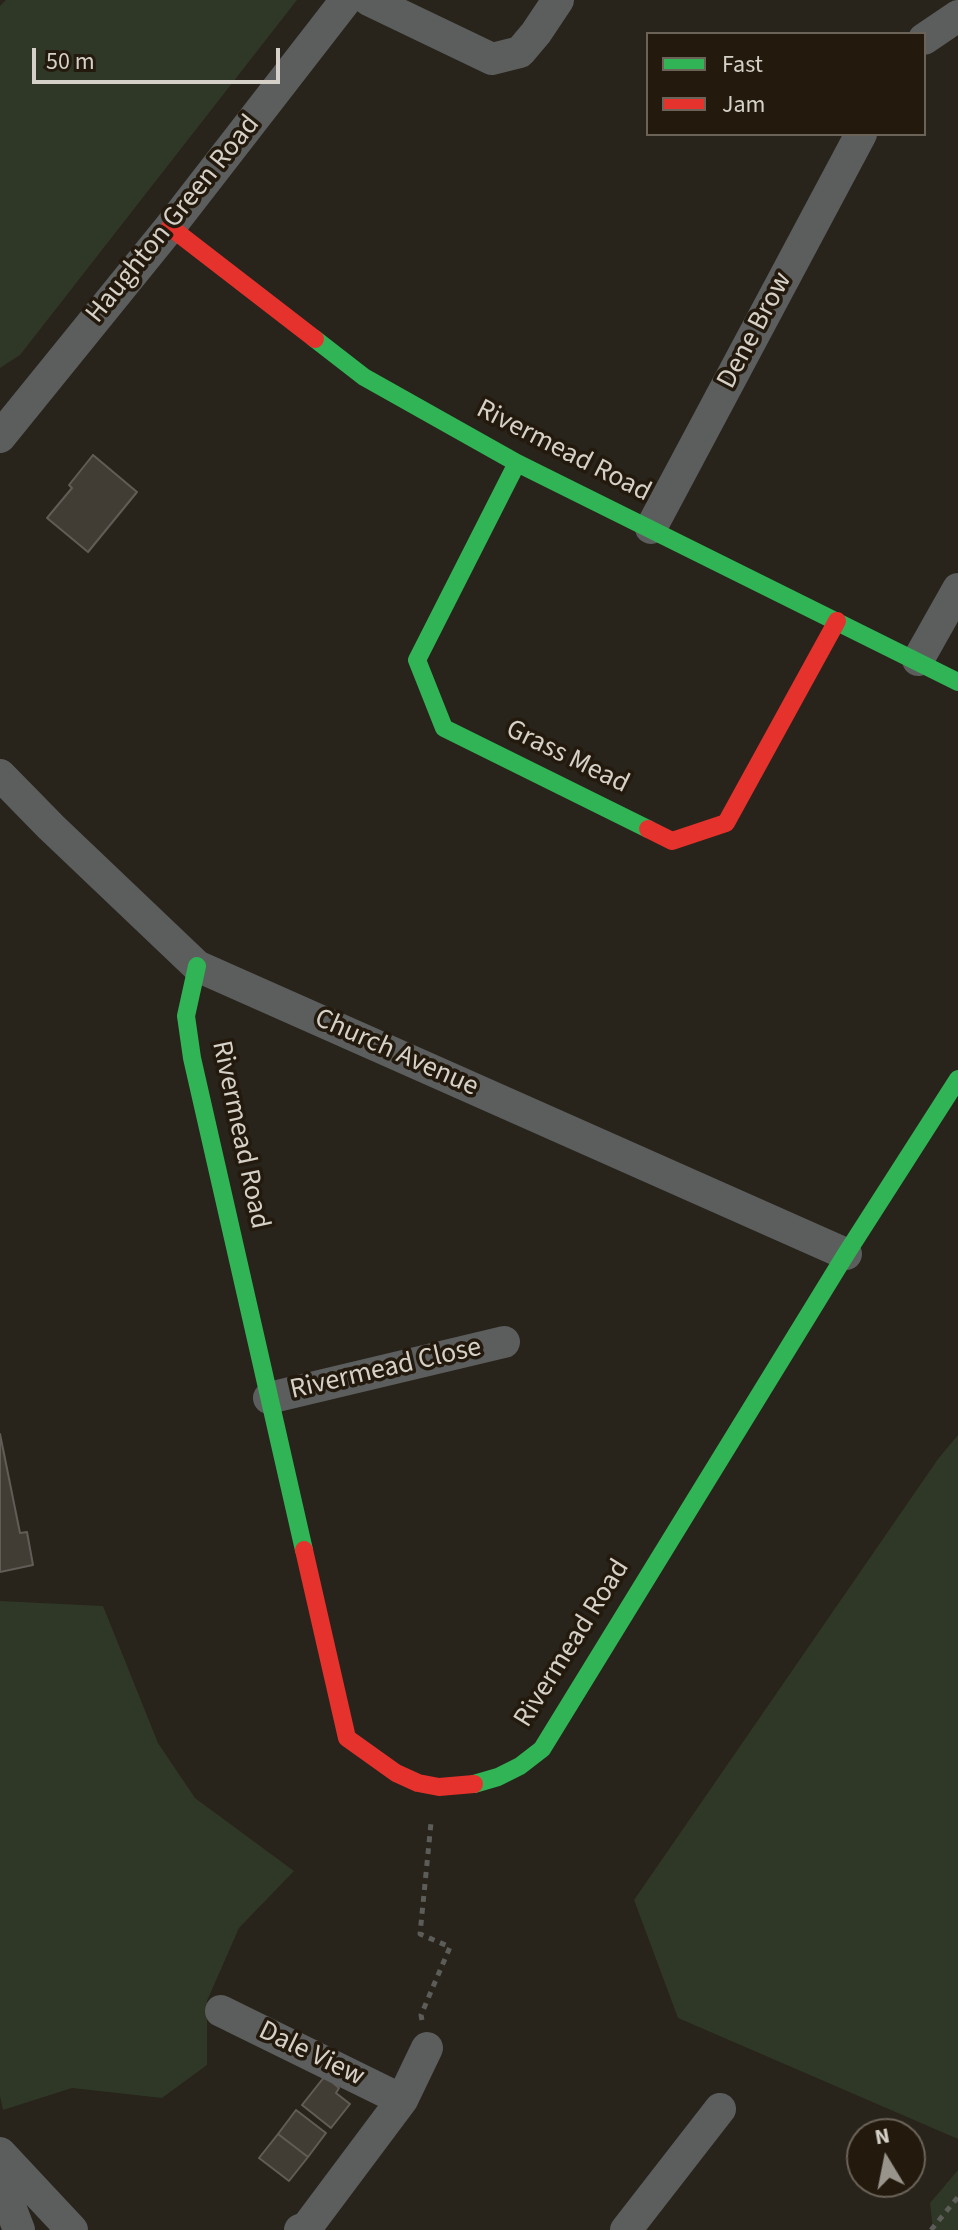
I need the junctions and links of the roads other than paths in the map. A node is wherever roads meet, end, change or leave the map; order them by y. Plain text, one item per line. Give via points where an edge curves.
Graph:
1 (346, 0) edge
2 (369, 0) edge
3 (558, 0) edge
4 (958, 16) edge
5 (926, 38) edge
6 (860, 136) edge
7 (170, 227) junction
8 (0, 437) edge
9 (517, 463) junction
10 (651, 528) junction
11 (958, 589) edge
12 (837, 621) junction
13 (918, 660) junction
14 (958, 682) edge
15 (0, 775) edge
16 (197, 966) junction
17 (958, 1079) edge
18 (846, 1254) junction
19 (504, 1342) dead end
20 (269, 1398) junction
21 (221, 2011) dead end
22 (427, 2048) road end
23 (402, 2100) junction
24 (720, 2109) dead end
25 (0, 2153) edge
26 (0, 2180) edge
27 (19, 2230) edge
28 (72, 2230) edge
29 (300, 2230) edge
30 (626, 2230) edge

1 - 7 street, Haughton Green Road
2 - 3 street via 492,59 520,52
4 - 5 street
6 - 10 street, Dene Brow
7 - 8 street, Haughton Green Road
7 - 9 street, Rivermead Road via 364,377
9 - 10 street, Rivermead Road
9 - 12 street, Grass Mead via 417,660 444,728 672,841 726,823
10 - 12 street, Rivermead Road
11 - 13 street
12 - 13 street, Rivermead Road
13 - 14 street, Rivermead Road
15 - 16 street, Church Avenue
16 - 18 street, Church Avenue
16 - 20 street, Rivermead Road via 186,1016 192,1058
17 - 18 street, Rivermead Road
18 - 20 street, Rivermead Road via 542,1749 520,1766 468,1786 418,1783 347,1738
19 - 20 street, Rivermead Close
21 - 23 street, Dale View
22 - 23 street, Dale View
23 - 29 street, Dale View
24 - 30 street
25 - 28 street
26 - 27 street

